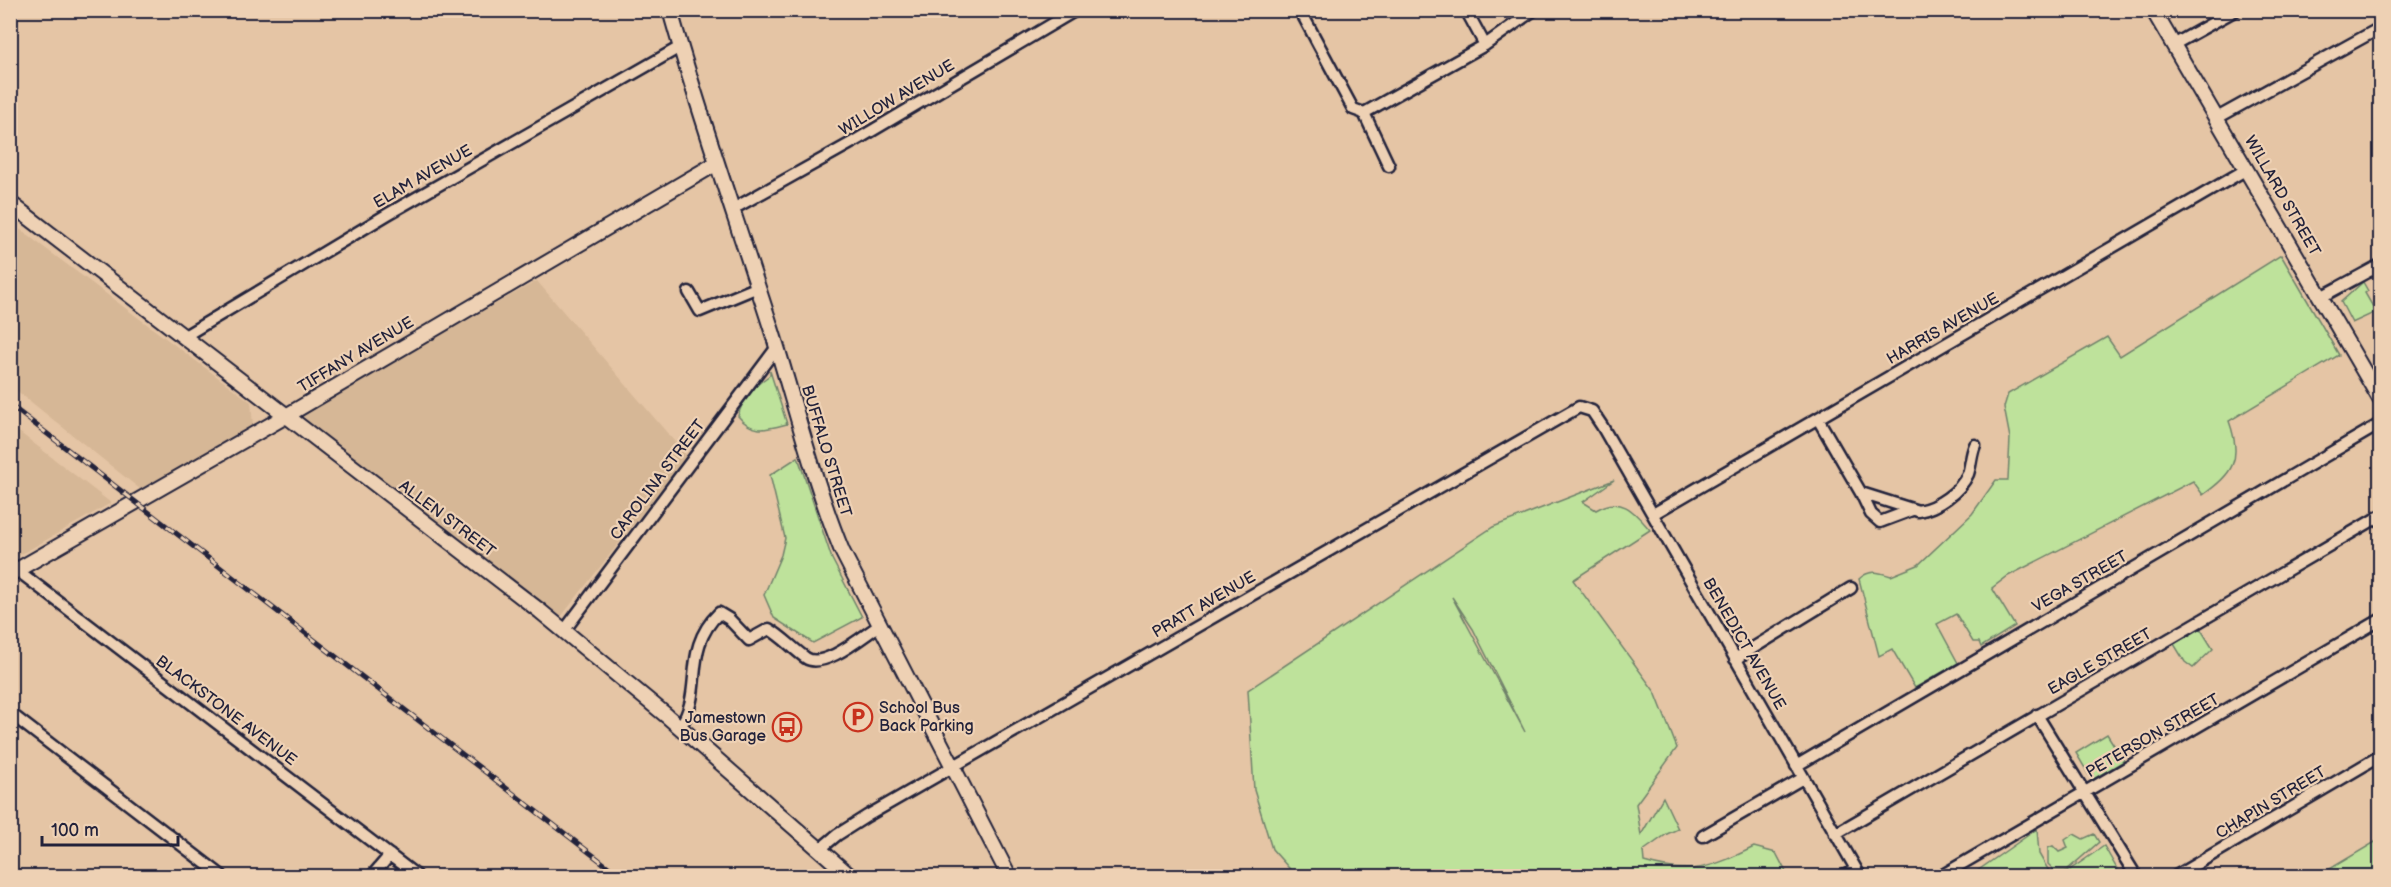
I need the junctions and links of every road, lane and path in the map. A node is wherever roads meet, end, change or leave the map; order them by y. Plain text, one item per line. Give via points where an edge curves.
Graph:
1 (670, 10) edge
2 (1076, 10) edge
3 (1300, 10) edge
4 (1466, 10) edge
5 (1534, 10) edge
6 (2153, 10) edge
7 (2236, 10) edge
8 (2380, 28) edge
9 (1485, 45) junction
10 (2173, 45) junction
11 (681, 47) junction
12 (1364, 113) junction
13 (2217, 118) junction
14 (717, 163) junction
15 (1389, 166) dead end
16 (2247, 169) junction
17 (10, 203) edge
18 (733, 209) junction
19 (2380, 265) edge
20 (758, 287) junction
21 (689, 292) dead end
22 (2322, 297) junction
23 (183, 337) junction
24 (777, 347) junction
25 (2380, 399) edge
26 (286, 416) junction
27 (1818, 418) junction
28 (2380, 424) edge
29 (1602, 426) joint
30 (1975, 445) dead end
31 (1861, 493) junction
32 (1912, 510) junction
33 (1653, 514) junction
34 (2380, 516) edge
35 (14, 572) edge
36 (1851, 588) dead end
37 (2380, 620) edge
38 (880, 625) junction
39 (564, 631) junction
40 (1735, 659) junction
41 (10, 713) edge
42 (2037, 716) junction
43 (680, 727) junction
44 (2380, 756) edge
45 (1796, 766) junction
46 (953, 767) junction
47 (1803, 778) junction
48 (2085, 793) junction
49 (1835, 834) junction
50 (1703, 836) dead end
51 (819, 850) junction
52 (390, 855) junction
53 (1858, 873) edge
54 (222, 876) edge
55 (372, 876) edge
56 (417, 876) edge
57 (850, 876) edge
58 (1009, 876) edge
59 (1844, 876) edge
60 (1941, 876) edge
61 (2136, 876) edge
62 (2176, 876) edge

1 - 11 street, BUFFALO STREET
2 - 18 street, WILLOW AVENUE
3 - 12 street via 1353,109
4 - 9 street
5 - 9 street
6 - 10 street, WILLARD STREET
7 - 10 street
8 - 13 street
9 - 12 street
10 - 13 street, WILLARD STREET
11 - 14 street, BUFFALO STREET
11 - 23 street, ELAM AVENUE via 398,208
12 - 15 street
13 - 16 street, WILLARD STREET
14 - 18 street, BUFFALO STREET
14 - 26 street, TIFFANY AVENUE
16 - 22 street, WILLARD STREET
16 - 27 street, HARRIS AVENUE
17 - 23 street, ALLEN STREET
18 - 20 street, BUFFALO STREET
19 - 22 street
20 - 21 street via 700,311
20 - 24 street, BUFFALO STREET
22 - 25 street, WILLARD STREET
23 - 26 street, ALLEN STREET
24 - 38 street, BUFFALO STREET via 828,516
24 - 39 street, CAROLINA STREET
26 - 35 street, TIFFANY AVENUE
26 - 39 street, ALLEN STREET
27 - 31 street
27 - 33 street, HARRIS AVENUE
28 - 45 street, VEGA STREET
29 - 33 street, BENEDICT AVENUE
29 - 46 street, PRATT AVENUE via 1587,407 1564,413
30 - 32 street via 1968,472 1954,493 1924,510
31 - 32 street
31 - 32 street via 1871,513 1881,522
33 - 40 street, BENEDICT AVENUE
34 - 42 street, EAGLE STREET
35 - 52 street, BLACKSTONE AVENUE
36 - 40 street
37 - 48 street, PETERSON STREET
38 - 43 street via 835,656 809,660 769,629 749,640 719,613 695,652 690,702
38 - 46 street, BUFFALO STREET
39 - 43 street, ALLEN STREET
40 - 45 street, BENEDICT AVENUE
41 - 54 street
42 - 48 street
42 - 49 street, EAGLE STREET
43 - 51 street, ALLEN STREET
44 - 62 street, CHAPIN STREET
45 - 47 street, BENEDICT AVENUE
46 - 51 street, PRATT AVENUE via 837,835
46 - 58 street, BUFFALO STREET
47 - 49 street, BENEDICT AVENUE
47 - 50 street
48 - 60 street, PETERSON STREET
48 - 61 street
49 - 53 street, BENEDICT AVENUE
51 - 57 street, ALLEN STREET
52 - 55 street
52 - 56 street, BLACKSTONE AVENUE
53 - 59 street

